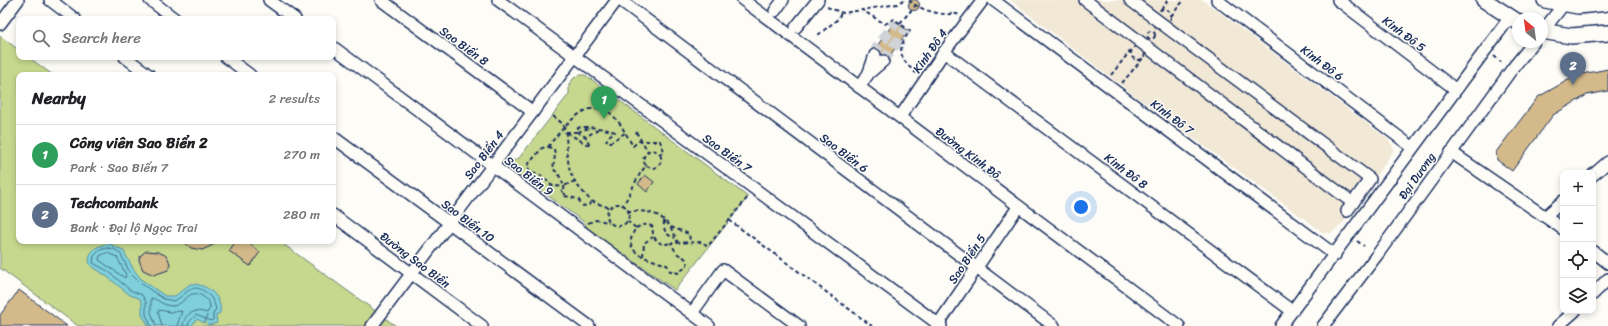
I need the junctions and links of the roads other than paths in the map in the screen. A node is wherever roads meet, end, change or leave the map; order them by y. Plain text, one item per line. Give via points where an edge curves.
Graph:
1 (18, 0) edge
2 (50, 0) edge
3 (150, 0) edge
4 (269, 0) edge
5 (381, 0) edge
6 (498, 0) edge
7 (616, 0) edge
8 (620, 0) edge
9 (743, 0) edge
10 (784, 0) edge
11 (983, 0) edge
12 (993, 0) edge
13 (1085, 0) edge
14 (1130, 0) edge
15 (1217, 0) edge
16 (1338, 0) edge
17 (1484, 0) edge
18 (1545, 0) edge
19 (816, 2) edge
20 (1565, 2) edge
21 (1608, 3) edge
22 (775, 11) dead end
23 (71, 16) edge
24 (171, 16) edge
25 (291, 16) edge
26 (1512, 18) edge
27 (1512, 21) edge
28 (1548, 23) edge
29 (0, 24) edge
30 (796, 27) dead end
31 (1548, 32) edge
32 (1608, 33) edge
33 (1529, 48) edge
34 (336, 49) edge
35 (944, 52) junction
36 (574, 57) junction
37 (879, 58) tunnel mouth
38 (129, 60) edge
39 (230, 60) edge
40 (145, 72) edge
41 (246, 72) edge
42 (858, 87) junction
43 (1456, 89) junction
44 (533, 112) junction
45 (900, 117) junction
46 (336, 139) edge
47 (1412, 147) junction
48 (1450, 152) junction
49 (1608, 162) edge
50 (493, 165) junction
51 (1596, 172) edge
52 (1560, 204) edge
53 (1018, 207) junction
54 (1546, 216) junction
55 (336, 217) edge
56 (450, 224) junction
57 (1560, 227) edge
58 (1596, 253) edge
59 (1335, 255) junction
60 (1608, 263) edge
61 (975, 268) junction
62 (411, 274) junction
63 (1608, 278) edge
64 (1596, 291) edge
65 (1292, 311) junction
66 (692, 313) junction
67 (1572, 314) edge
68 (939, 325) edge
69 (372, 326) edge
70 (482, 326) edge
71 (588, 326) edge
72 (709, 326) edge
73 (799, 326) edge
74 (1054, 326) edge
75 (1179, 326) edge
76 (1281, 326) edge
77 (1323, 326) edge
78 (1558, 326) edge

1 - 29 street
2 - 23 street
3 - 24 street
4 - 25 street
5 - 44 street, Sao Biển 8
6 - 36 street, Sao Biển 7
7 - 36 street, Sao Biển 4
8 - 61 street, Sao Biển 6
9 - 42 street, Đường Kinh Đô
10 - 22 street
11 - 35 street, Kinh Đô 4
12 - 59 street, Kinh Đô 7
13 - 14 street via 1350,207 1372,175
15 - 47 street, Kinh Đô 6
16 - 43 street, Kinh Đô 5
17 - 26 main road
18 - 20 main road
19 - 30 street
20 - 21 main road via 1578,6
20 - 28 street
27 - 43 street
31 - 32 main road via 1570,36
33 - 48 street, Đại Dương
34 - 50 street, Sao Biển 9
35 - 45 street, Kinh Đô 4
35 - 65 street, Kinh Đô 8
36 - 44 street, Sao Biển 4
36 - 68 street, Sao Biển 7
37 - 42 street
38 - 40 street
39 - 41 street
42 - 45 street, Đường Kinh Đô
43 - 47 street
44 - 50 street, Sao Biển 4
45 - 53 street, Đường Kinh Đô
46 - 56 street, Sao Biển 10
47 - 59 street
48 - 54 street
48 - 77 street, Đại Dương
49 - 51 street
50 - 56 street, Sao Biển 4
50 - 66 street, Sao Biển 9
52 - 54 street
53 - 61 street, Sao Biển 5
53 - 75 street, Đường Kinh Đô
54 - 57 street
55 - 62 street, Đường Sao Biển
56 - 62 street, Sao Biển 4
56 - 71 street, Sao Biển 10
58 - 60 street
59 - 65 street
61 - 68 street, Sao Biển 5
61 - 74 street, Sao Biển 6
62 - 69 street, Sao Biển 4
62 - 70 street, Đường Sao Biển
63 - 64 street
65 - 76 street
66 - 72 street, Sao Biển 9
66 - 73 street via 723,270
67 - 78 street

